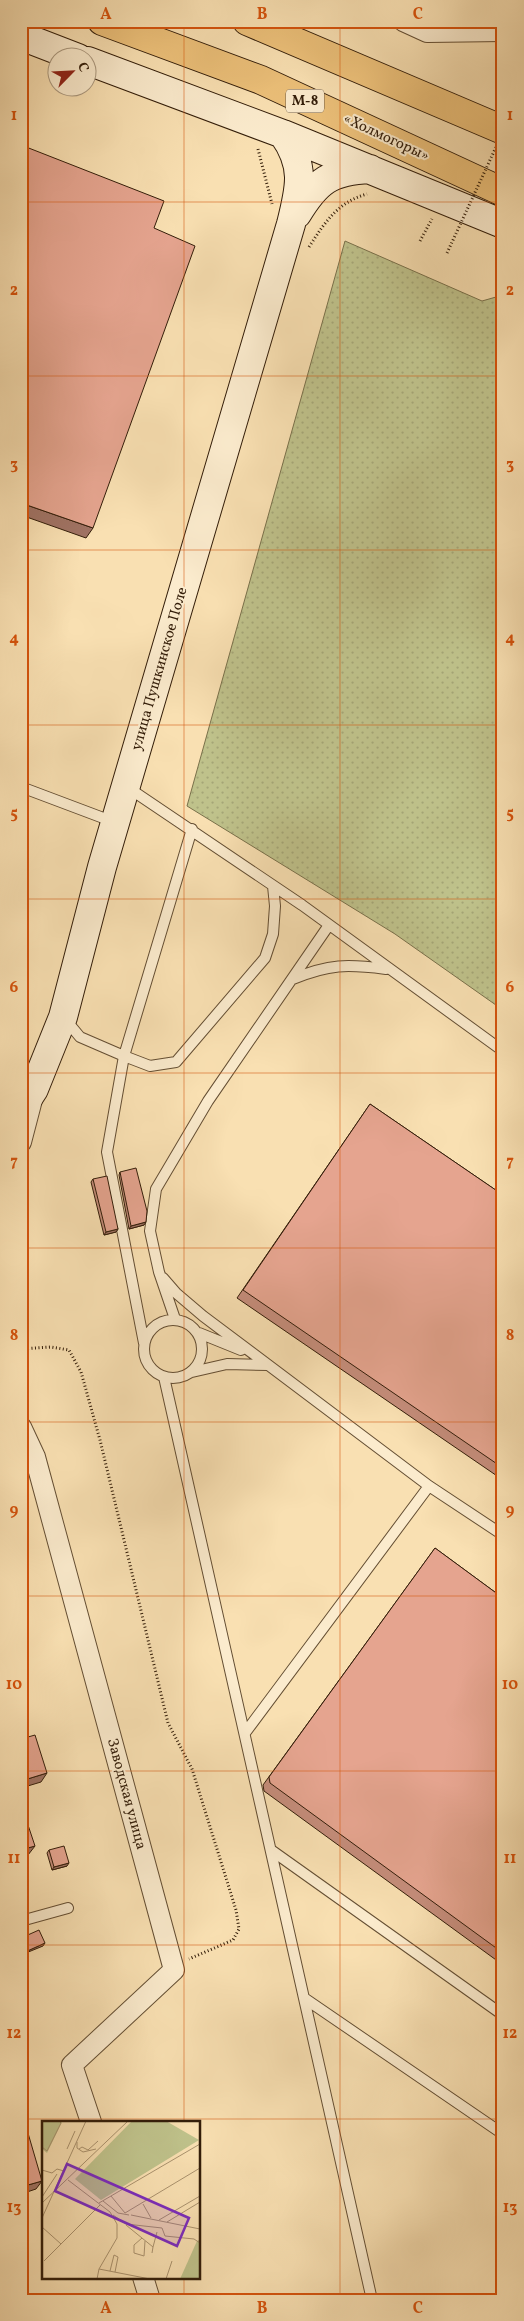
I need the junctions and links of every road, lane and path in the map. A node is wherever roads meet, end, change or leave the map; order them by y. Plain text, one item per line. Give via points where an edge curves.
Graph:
1 (102, 21) edge
2 (247, 21) edge
3 (403, 21) edge
4 (503, 31) edge
5 (21, 36) edge
6 (52, 48) edge
7 (98, 65) edge
8 (498, 67) dead end
9 (503, 67) edge
10 (503, 131) edge
11 (284, 134) junction
12 (372, 180) junction
13 (503, 192) edge
14 (435, 213) dead end
15 (291, 224) junction
16 (503, 224) edge
17 (420, 241) dead end
18 (307, 251) dead end
19 (447, 253) dead end
20 (126, 786) junction
21 (21, 787) edge
22 (115, 822) junction
23 (192, 829) junction
24 (273, 886) junction
25 (329, 925) junction
26 (389, 969) junction
27 (292, 979) junction
28 (63, 1016) junction
29 (503, 1050) edge
30 (124, 1056) junction
31 (28, 1099) edge
32 (21, 1142) edge
33 (159, 1272) junction
34 (175, 1319) junction
35 (199, 1334) junction
36 (144, 1343) junction
37 (21, 1349) edge
38 (268, 1365) junction
39 (192, 1372) junction
40 (164, 1377) junction
41 (21, 1427) edge
42 (429, 1486) junction
43 (503, 1535) edge
44 (244, 1733) junction
45 (271, 1850) junction
46 (68, 1908) dead end
47 (21, 1921) edge
48 (174, 1970) junction
49 (304, 1998) junction
50 (503, 2015) edge
51 (91, 2121) edge
52 (503, 2134) edge
53 (142, 2278) edge
54 (150, 2300) edge
55 (372, 2300) edge

1 - 13 highway, «Холмогоры» / М-8 via 261,80
2 - 10 highway
3 - 4 street via 427,32
5 - 6 main road
7 - 11 main road
8 - 9 path
10 - 19 path, bridge
11 - 12 main road
11 - 15 main road, улица Пушкинское Поле via 300,168 300,190
12 - 15 main road, улица Пушкинское Поле via 346,170 329,177 309,195
12 - 16 main road
12 - 18 path via 324,223
14 - 17 path
15 - 20 main road, улица Пушкинское Поле
20 - 22 main road, улица Пушкинское Поле
20 - 23 lane
21 - 22 lane
22 - 28 main road, улица Пушкинское Поле
23 - 24 lane
23 - 30 lane
24 - 25 lane
24 - 30 lane via 272,934 265,958 176,1062 150,1066
25 - 26 lane
25 - 27 lane
26 - 27 lane via 341,965
26 - 29 lane
27 - 33 lane via 208,1101 156,1189 150,1231
28 - 30 lane via 80,1037
28 - 31 main road, улица Пушкинское Поле
30 - 36 lane via 107,1152
31 - 32 street
33 - 34 lane
33 - 38 lane via 176,1293
34 - 35 lane via 189,1323
34 - 36 lane via 161,1322 150,1330
35 - 38 lane via 231,1345
35 - 39 lane via 203,1347 200,1361
36 - 40 lane via 145,1358 152,1370
37 - 48 path via 51,1347 69,1350 81,1372 168,1723 192,1769 236,1910 239,1929 234,1940 195,1955
38 - 39 lane via 227,1364
38 - 42 lane
39 - 40 lane via 178,1378
40 - 44 lane
41 - 48 street, Заводская улица via 35,1457
42 - 43 lane
42 - 44 lane
44 - 45 lane
45 - 49 lane
45 - 50 lane
46 - 47 lane
48 - 51 street via 72,2065
49 - 52 lane
49 - 55 lane
53 - 54 street

